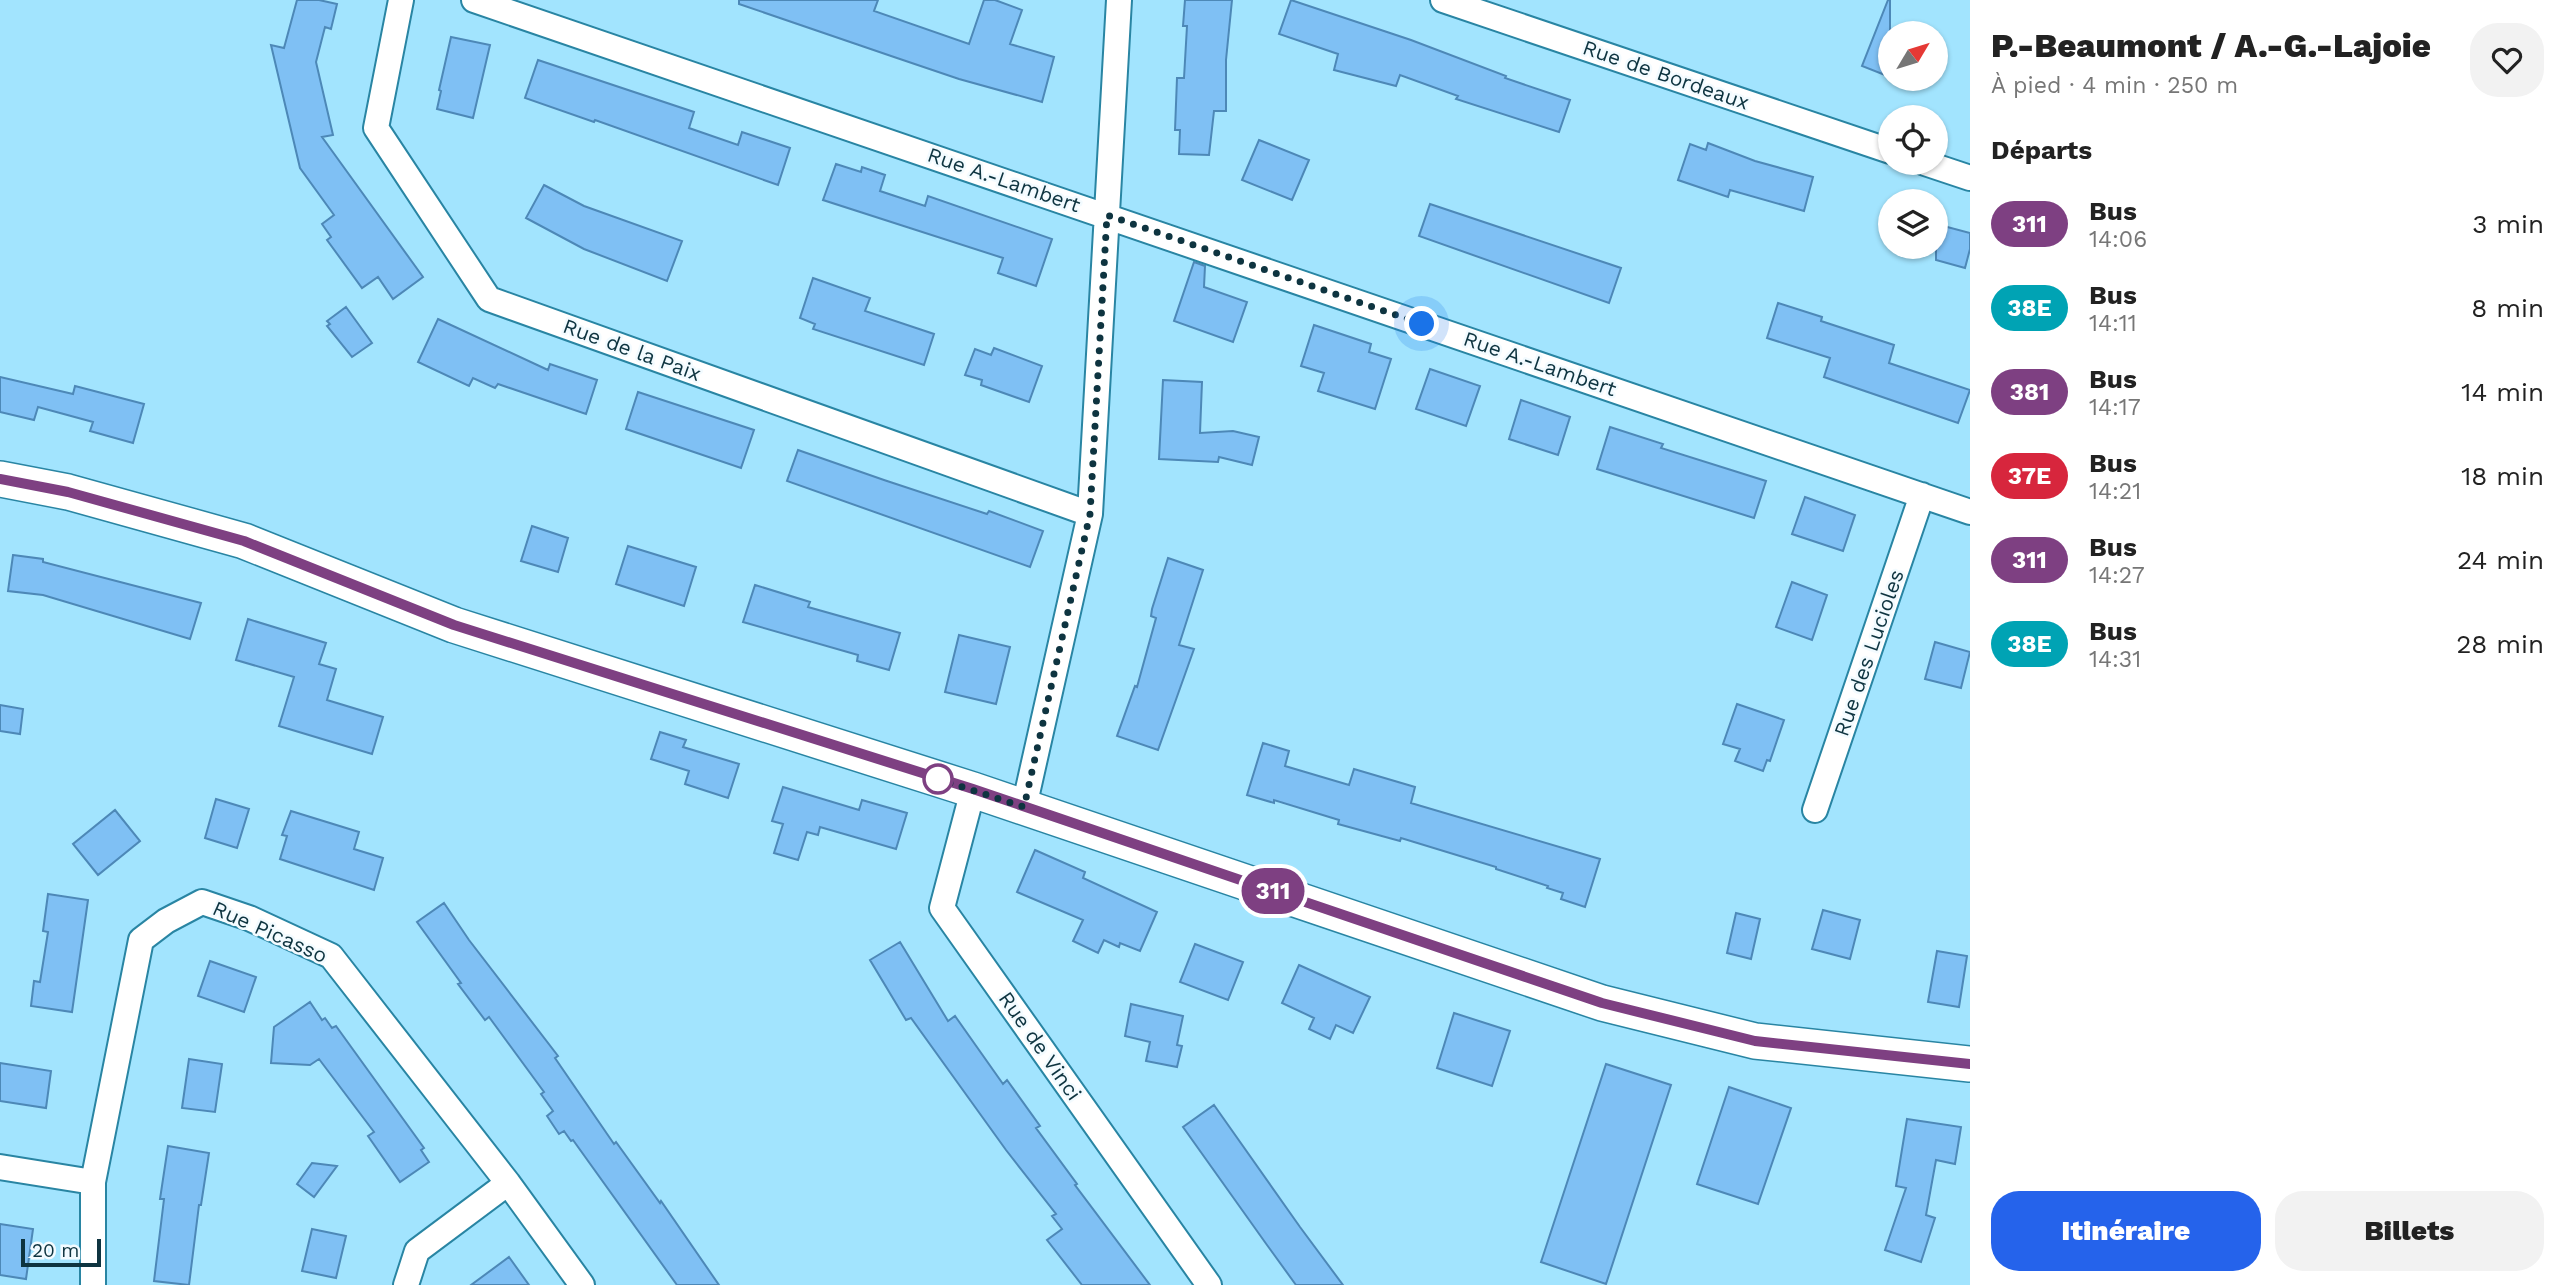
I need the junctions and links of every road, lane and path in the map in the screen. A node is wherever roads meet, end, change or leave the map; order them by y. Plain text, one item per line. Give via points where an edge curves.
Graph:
1 (401, 0) edge
2 (474, 0) edge
3 (1119, 0) edge
4 (1443, 0) edge
5 (1878, 147) edge
6 (1948, 171) edge
7 (1970, 178) edge
8 (1107, 215) junction
9 (0, 479) edge
10 (1922, 495) junction
11 (1970, 512) edge
12 (1090, 514) junction
13 (973, 789) junction
14 (1024, 807) junction
15 (1815, 810) dead end
16 (1970, 1064) edge
17 (0, 1167) edge
18 (93, 1182) junction
19 (508, 1183) junction
20 (93, 1285) edge
21 (405, 1285) edge
22 (582, 1285) edge
23 (1209, 1285) edge

1 - 12 street, Rue de la Paix via 376,128 489,299
2 - 8 street, Rue A.-Lambert
3 - 8 street
4 - 5 street, Rue de Bordeaux
6 - 7 street
8 - 10 street, Rue A.-Lambert
8 - 12 street
9 - 13 main road via 68,492 244,541 454,625
10 - 11 street, Rue A.-Lambert
10 - 15 street, Rue des Lucioles
12 - 14 street
13 - 14 main road
13 - 23 street, Rue de Vinci via 942,908
14 - 16 main road via 1602,1003 1755,1041
17 - 18 street
18 - 19 street, Rue Picasso via 141,940 202,902 331,956
18 - 20 street, Rue Picasso
19 - 21 street via 417,1251
19 - 22 street, Rue Picasso

